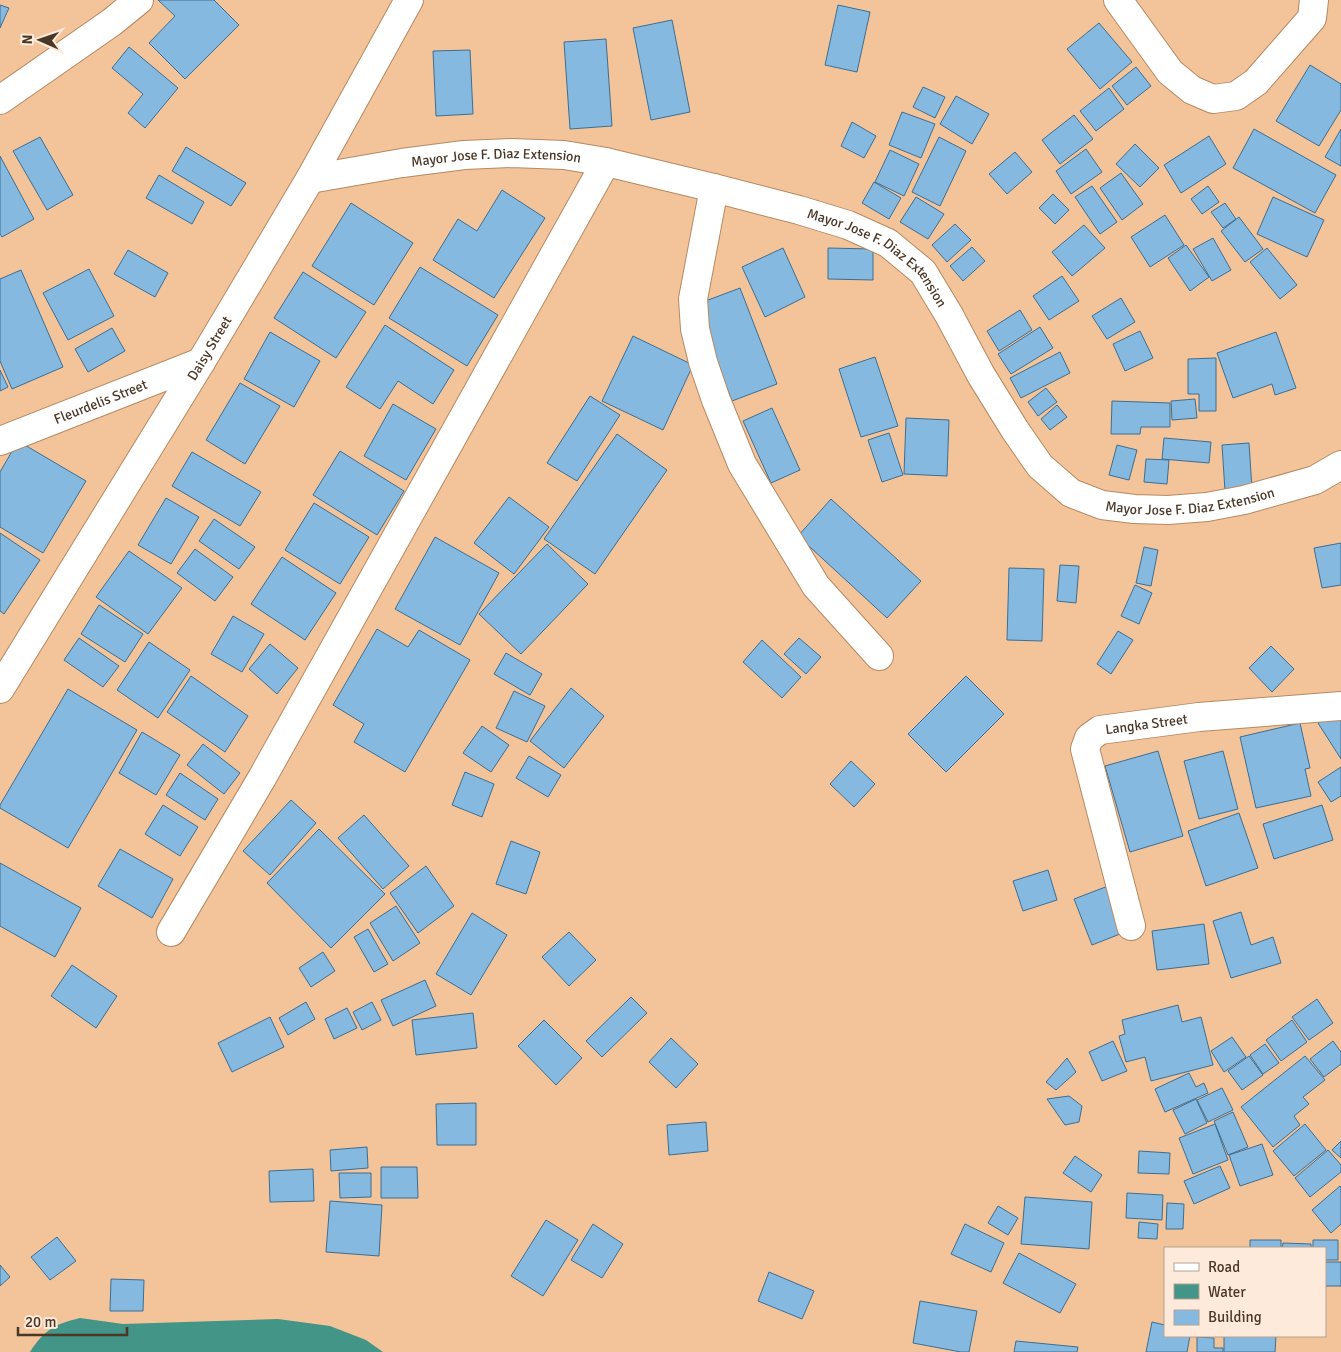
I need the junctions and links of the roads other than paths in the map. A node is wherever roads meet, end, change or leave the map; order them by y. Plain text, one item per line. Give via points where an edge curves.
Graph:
1 (139, 0) edge
2 (409, 0) edge
3 (1118, 0) edge
4 (1313, 9) edge
5 (0, 100) edge
6 (606, 162) junction
7 (310, 180) junction
8 (714, 188) junction
9 (201, 362) junction
10 (0, 441) edge
11 (1341, 465) edge
12 (879, 656) dead end
13 (0, 689) edge
14 (1341, 706) edge
15 (1131, 926) dead end
16 (171, 932) dead end

1 - 5 street
2 - 7 street, Daisy Street
3 - 4 street via 1170,72 1192,90 1213,99 1236,96 1256,82
6 - 7 street, Mayor Jose F. Diaz Extension via 564,155 464,155
6 - 8 street, Mayor Jose F. Diaz Extension
6 - 16 street via 267,770
7 - 9 street, Daisy Street
8 - 11 street, Mayor Jose F. Diaz Extension via 848,225 888,243 923,272 1015,430 1040,466 1071,493 1102,505 1134,509 1207,507 1315,480
8 - 12 street via 693,299 695,329 716,400 742,464 816,586
9 - 10 street, Fleurdelis Street
9 - 13 street, Daisy Street
14 - 15 street, Langka Street via 1189,718 1100,730 1089,738 1085,749

